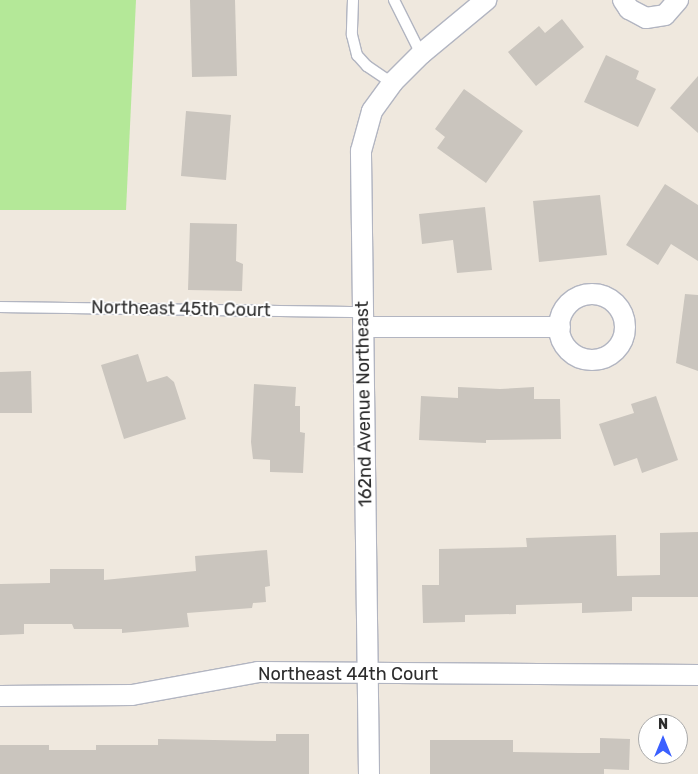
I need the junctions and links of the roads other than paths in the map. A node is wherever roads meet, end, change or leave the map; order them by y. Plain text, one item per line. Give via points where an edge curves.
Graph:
1 (353, 0) edge
2 (394, 0) edge
3 (486, 0) edge
4 (623, 0) edge
5 (678, 0) edge
6 (421, 54) junction
7 (392, 83) junction
8 (0, 307) edge
9 (363, 319) junction
10 (560, 327) dead end
11 (368, 674) junction
12 (698, 675) edge
13 (0, 696) edge
14 (369, 774) edge

1 - 7 lane via 352,35 358,55 367,66
2 - 6 lane
3 - 6 street, 162nd Avenue Northeast
4 - 5 street via 637,15 656,18 665,15
6 - 7 street, 162nd Avenue Northeast
7 - 9 street, 162nd Avenue Northeast via 372,112 362,151
8 - 9 lane, Northeast 45th Court
9 - 10 street, Northeast 45th Court
9 - 11 street, 162nd Avenue Northeast
11 - 12 street, Northeast 44th Court
11 - 13 street, Northeast 44th Court via 258,672 132,695
11 - 14 street, 162nd Avenue Northeast

